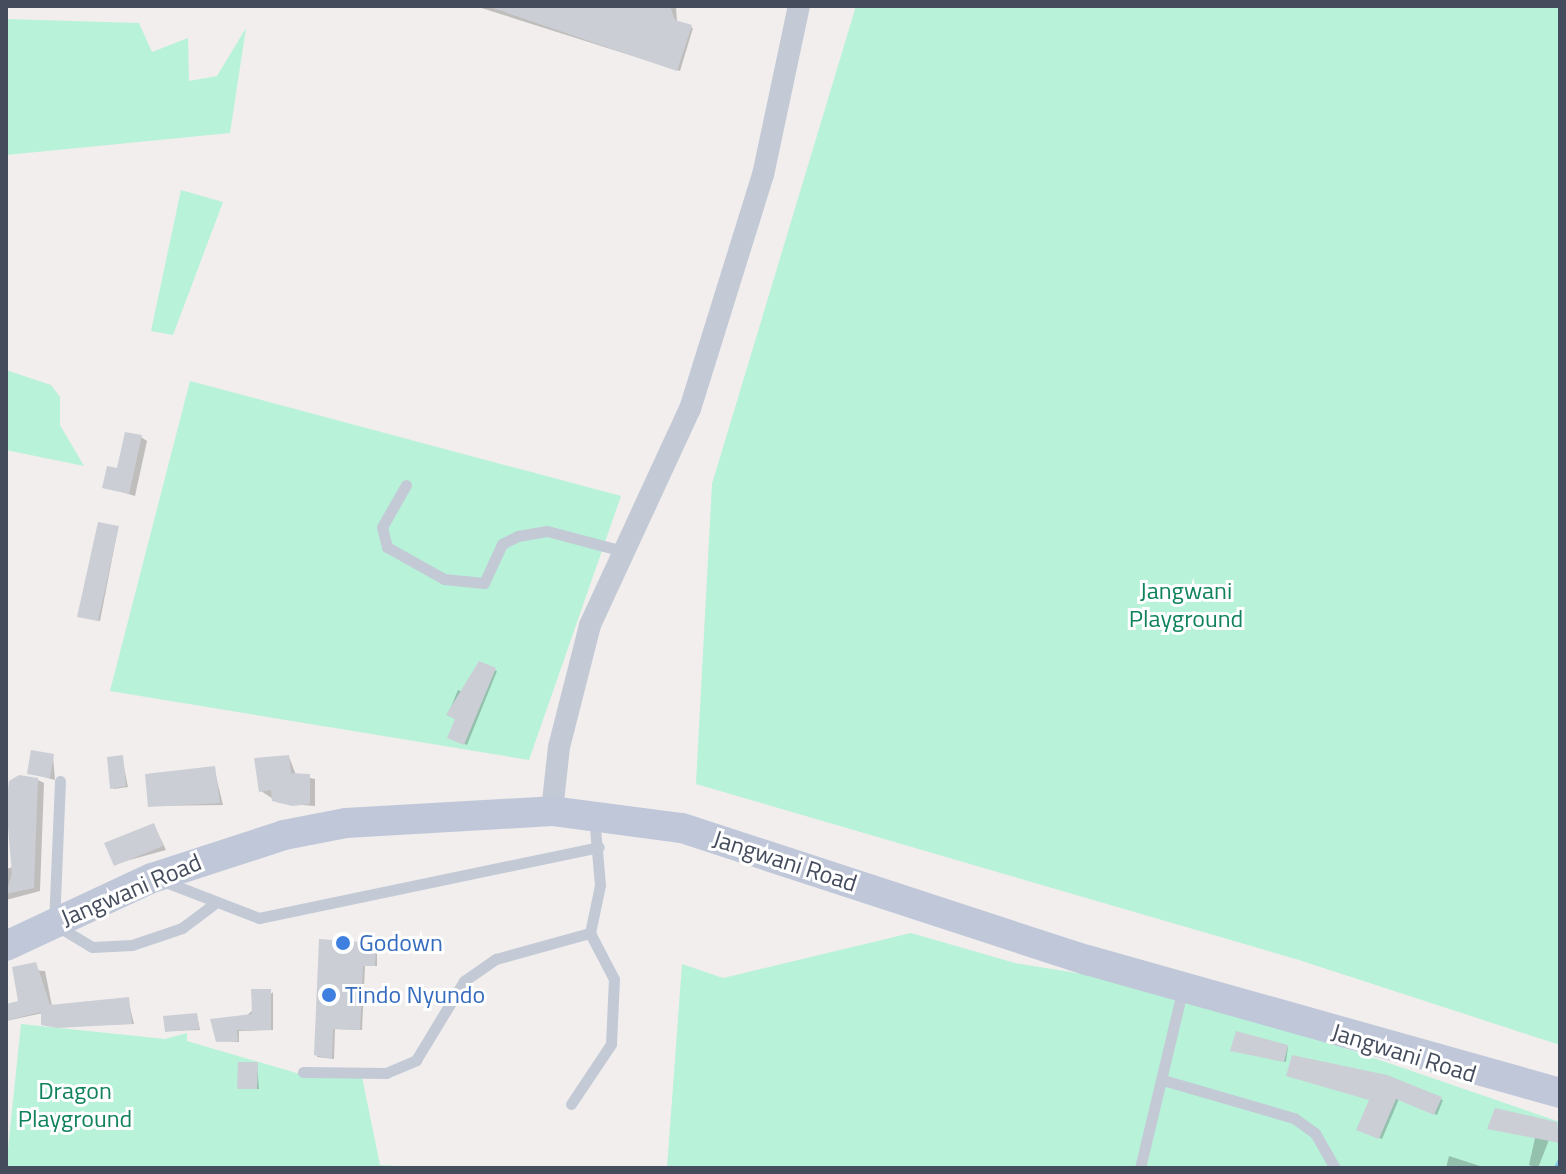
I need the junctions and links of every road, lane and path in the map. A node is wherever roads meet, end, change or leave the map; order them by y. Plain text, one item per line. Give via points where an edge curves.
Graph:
1 (799, 6) edge
2 (406, 485) dead end
3 (619, 550) junction
4 (60, 781) dead end
5 (552, 811) junction
6 (594, 817) junction
7 (599, 847) junction
8 (152, 878) junction
9 (213, 905) junction
10 (54, 924) junction
11 (590, 933) junction
12 (6, 946) edge
13 (1183, 987) junction
14 (303, 1072) dead end
15 (1163, 1080) junction
16 (1560, 1093) edge
17 (571, 1104) dead end
18 (1140, 1168) edge
19 (1335, 1168) edge

1 - 3 street via 763,175 690,409
2 - 3 lane via 382,527 387,547 444,579 484,583 502,544 547,531
3 - 5 street via 590,625 559,747
4 - 10 lane
5 - 6 street, Jangwani Road
5 - 8 street, Jangwani Road via 346,823 223,852
6 - 7 lane
6 - 13 street, Jangwani Road via 682,828
7 - 9 lane via 259,918
7 - 11 lane
8 - 9 lane
8 - 10 street, Jangwani Road
9 - 10 lane via 182,928 132,945 92,947
10 - 12 street, Jangwani Road
11 - 14 lane via 496,959 464,981 416,1060 386,1073
11 - 17 lane via 614,979 611,1044
13 - 15 lane
13 - 16 street, Jangwani Road
15 - 18 lane
15 - 19 lane via 1294,1118 1315,1133

